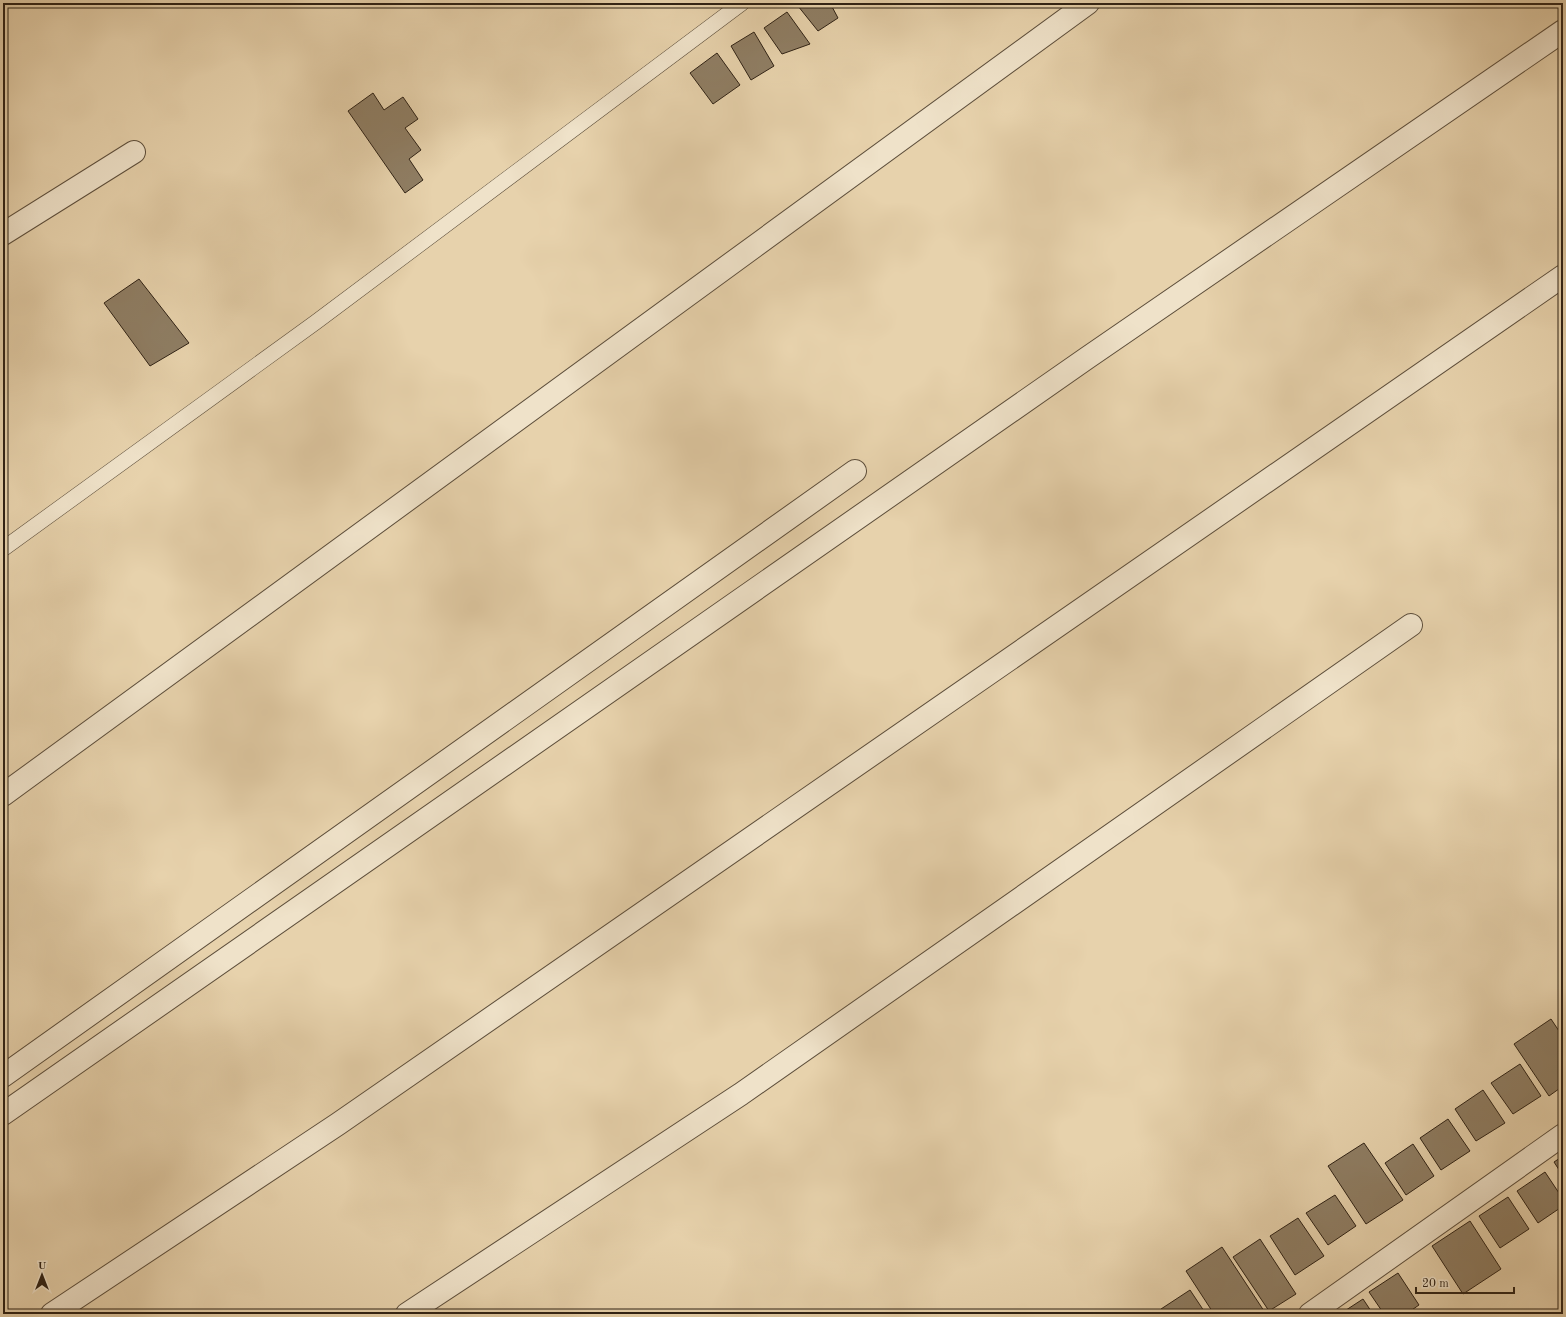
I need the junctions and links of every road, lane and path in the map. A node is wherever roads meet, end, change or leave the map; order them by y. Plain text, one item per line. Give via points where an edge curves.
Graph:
1 (742, 3) edge
2 (1088, 3) edge
3 (1563, 31) edge
4 (134, 152) dead end
5 (3, 234) edge
6 (1563, 276) edge
7 (855, 471) dead end
8 (3, 549) edge
9 (1411, 625) dead end
10 (3, 795) edge
11 (3, 1076) edge
12 (3, 1114) edge
13 (1563, 1135) edge
14 (52, 1314) edge
15 (407, 1314) edge
16 (1310, 1314) edge

1 - 8 lane via 322,317
2 - 10 street
3 - 12 street via 1080,363
4 - 5 street
6 - 14 street via 338,1124
7 - 11 street
9 - 15 street via 741,1094
13 - 16 street

